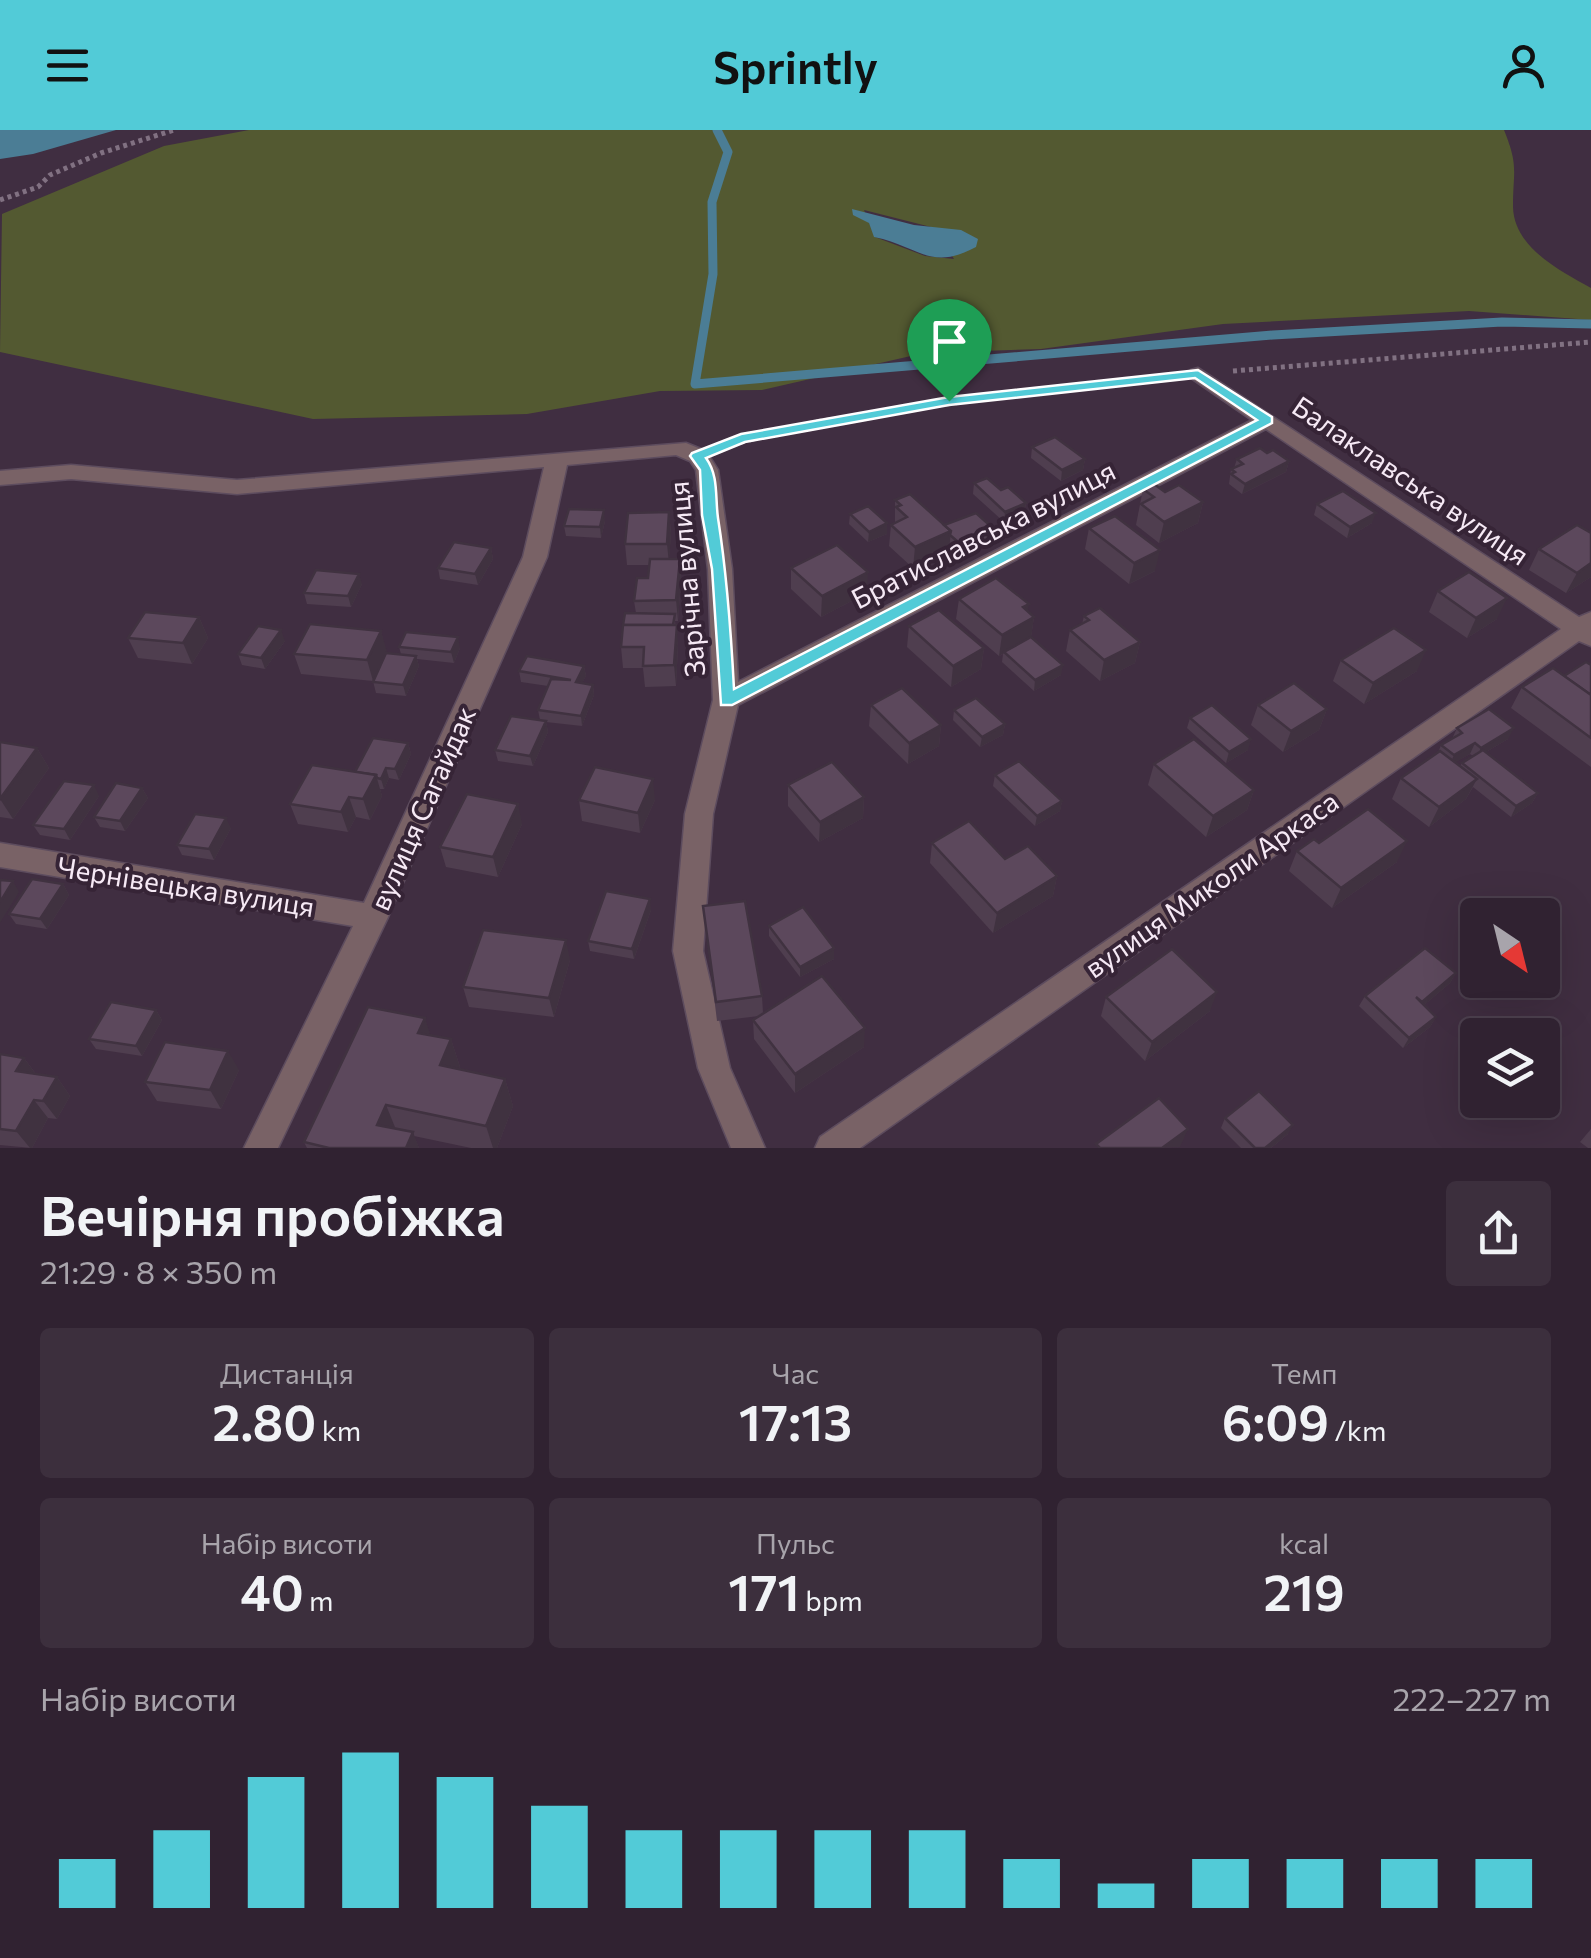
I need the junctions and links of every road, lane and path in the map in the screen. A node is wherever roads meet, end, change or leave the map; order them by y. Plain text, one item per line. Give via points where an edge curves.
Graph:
1 (174, 130) edge
2 (0, 200) edge
3 (1591, 342) edge
4 (1198, 374) junction
5 (1267, 420) junction
6 (698, 456) junction
7 (557, 458) junction
8 (0, 478) edge
9 (1587, 628) edge
10 (726, 700) junction
11 (0, 854) edge
12 (373, 917) junction
13 (261, 1148) edge
14 (748, 1148) edge
15 (832, 1148) edge

1 - 2 path via 101,153
3 - 4 path
4 - 5 street, Балаклавська вулиця
4 - 6 path via 830,420 741,439
5 - 9 street, Балаклавська вулиця
5 - 10 street, Братиславська вулиця
6 - 7 street, Зарічна вулиця via 678,448
6 - 10 street, Зарічна вулиця via 707,470 720,569
7 - 8 street, Зарічна вулиця via 238,488 70,472
7 - 12 street, вулиця Сагайдак via 535,557
9 - 15 street, вулиця Миколи Аркаса
10 - 14 street, Зарічна вулиця via 700,814 688,951 714,1068
11 - 12 street, Чернівецька вулиця
12 - 13 street, вулиця Сагайдак

